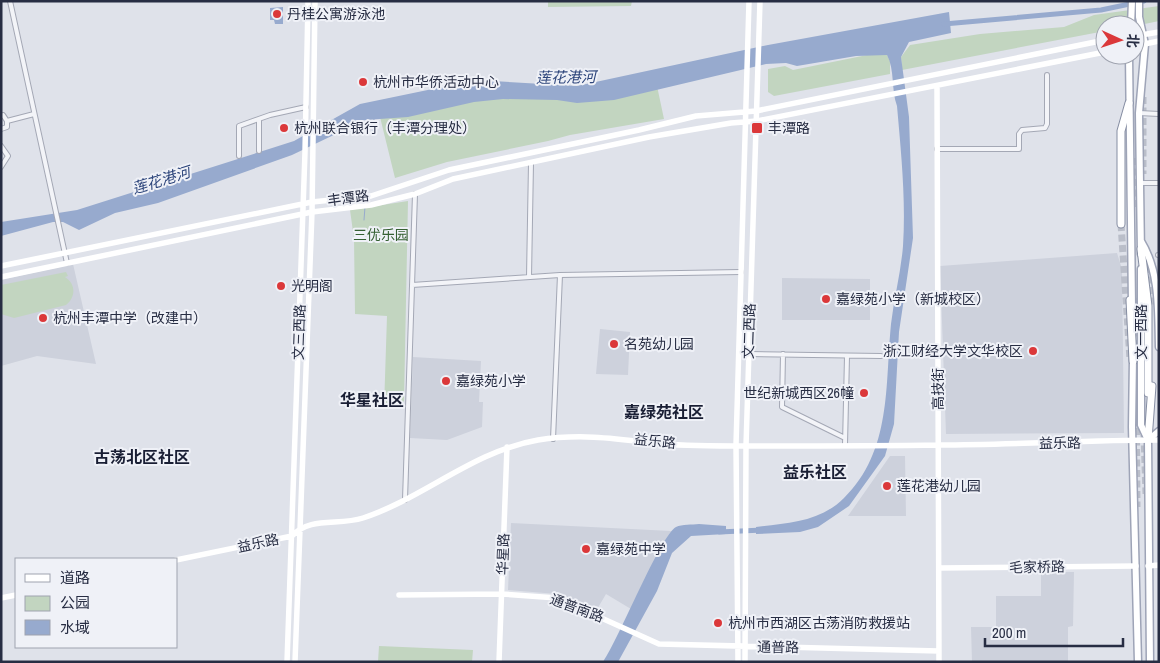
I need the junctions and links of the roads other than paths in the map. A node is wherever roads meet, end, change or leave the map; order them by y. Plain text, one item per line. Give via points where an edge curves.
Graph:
1 (10, 1) edge
2 (308, 1) edge
3 (315, 1) edge
4 (749, 1) edge
5 (760, 1) edge
6 (1132, 1) edge
7 (1139, 1) edge
8 (1132, 15) edge
9 (1139, 15) edge
10 (1159, 32) edge
11 (1145, 35) edge
12 (1159, 41) edge
13 (1095, 42) edge
14 (1145, 44) edge
15 (1095, 54) edge
16 (1129, 65) edge
17 (1143, 65) edge
18 (1047, 75) dead end
19 (937, 86) junction
20 (1129, 103) junction
21 (306, 107) junction
22 (746, 111) junction
23 (756, 111) junction
24 (34, 114) junction
25 (1139, 114) junction
26 (1159, 114) edge
27 (1, 116) edge
28 (260, 119) junction
29 (7, 121) junction
30 (757, 121) junction
31 (746, 122) junction
32 (1, 129) edge
33 (1, 146) edge
34 (937, 149) junction
35 (259, 150) dead end
36 (239, 156) dead end
37 (531, 163) junction
38 (1, 166) edge
39 (1139, 183) junction
40 (1159, 183) edge
41 (415, 194) junction
42 (312, 202) junction
43 (303, 205) junction
44 (312, 212) junction
45 (303, 214) junction
46 (1121, 224) tunnel mouth
47 (1140, 240) junction
48 (1141, 249) junction
49 (64, 253) junction
50 (66, 263) junction
51 (1, 266) edge
52 (741, 272) junction
53 (560, 275) junction
54 (1, 277) edge
55 (528, 277) junction
56 (412, 285) junction
57 (1130, 300) dead end
58 (1151, 306) tunnel mouth
59 (1159, 347) edge
60 (748, 354) junction
61 (783, 354) junction
62 (847, 356) junction
63 (881, 356) dead end
64 (1133, 361) junction
65 (1148, 392) dead end
66 (1159, 431) edge
67 (845, 438) junction
68 (553, 439) junction
69 (1134, 440) junction
70 (1148, 440) junction
71 (1159, 440) edge
72 (845, 445) junction
73 (736, 446) junction
74 (746, 446) junction
75 (938, 446) junction
76 (507, 447) junction
77 (405, 500) junction
78 (300, 527) junction
79 (292, 536) junction
80 (178, 560) edge
81 (1159, 565) edge
82 (1136, 566) junction
83 (1148, 566) junction
84 (939, 568) junction
85 (502, 594) junction
86 (15, 595) edge
87 (399, 595) dead end
88 (1, 598) edge
89 (621, 625) joint
90 (738, 646) junction
91 (745, 646) junction
92 (939, 651) junction
93 (286, 662) edge
94 (295, 662) edge
95 (499, 662) edge
96 (738, 662) edge
97 (745, 662) edge
98 (939, 662) edge
99 (1138, 662) edge
100 (1150, 662) edge

1 - 24 street
2 - 21 main road, 文三西路
3 - 42 main road, 文三西路
4 - 22 main road, 文二西路
5 - 23 main road, 文二西路
6 - 8 main road
7 - 9 main road, 文一西路
10 - 11 main road
12 - 14 main road
13 - 23 main road, 丰潭路
15 - 19 main road, 丰潭路
16 - 20 main road, 文一西路
17 - 25 main road, 文一西路
18 - 34 street via 1047,124 1045,128 1022,130 1019,149
19 - 30 main road, 丰潭路
19 - 34 main road, 高技街
20 - 46 highway via 1121,131
20 - 64 main road, 文一西路
21 - 28 street
21 - 43 main road, 文三西路
22 - 23 main road, 丰潭路
22 - 31 main road, 文二西路
22 - 42 main road, 丰潭路 via 696,116 449,170 371,196
23 - 30 main road, 文二西路
24 - 29 street
24 - 49 street
25 - 26 street
25 - 39 main road, 文一西路
27 - 29 street
28 - 35 street
28 - 36 street via 240,126
29 - 32 street via 7,127
30 - 31 main road, 丰潭路
30 - 60 main road, 文二西路
31 - 37 main road, 丰潭路 via 693,129
31 - 52 main road, 文二西路
33 - 38 street via 8,156
34 - 75 main road, 高技街
37 - 41 main road, 丰潭路 via 453,179
37 - 55 street
39 - 40 street
39 - 47 main road, 文一西路
41 - 44 main road, 丰潭路 via 371,205
41 - 56 street
42 - 43 main road, 丰潭路
42 - 44 main road, 文三西路
43 - 45 main road, 文三西路
43 - 49 main road, 丰潭路
44 - 45 main road, 丰潭路
44 - 78 main road, 文三西路
45 - 50 main road, 丰潭路
45 - 79 main road, 文三西路
47 - 48 main road, 文一西路
47 - 59 main road via 1150,255 1158,296
48 - 65 highway via 1148,306
48 - 70 main road, 文一西路 via 1141,425
49 - 50 street
49 - 51 main road, 丰潭路
50 - 54 main road, 丰潭路
52 - 53 street
52 - 73 main road, 文二西路
53 - 55 street
53 - 68 street
55 - 56 street
56 - 77 street
57 - 64 highway
58 - 70 highway via 1152,408
60 - 61 street
60 - 74 main road, 文二西路
61 - 62 street
61 - 67 street via 782,407
62 - 63 street
62 - 67 street
64 - 69 main road, 文一西路
66 - 70 main road
67 - 72 street
68 - 73 main road, 益乐路 via 599,436 663,444
68 - 76 main road, 益乐路
69 - 70 main road, 益乐路
69 - 75 main road, 益乐路
69 - 82 main road, 文一西路
70 - 71 main road, 益乐路
70 - 83 main road, 文一西路
72 - 74 main road, 益乐路
72 - 75 main road, 益乐路
73 - 74 main road, 益乐路
73 - 90 main road, 文二西路
74 - 91 main road, 文二西路
75 - 84 main road, 高技街
76 - 77 main road, 益乐路
76 - 85 main road, 华星路
77 - 78 main road, 益乐路 via 362,518
78 - 79 main road, 益乐路
78 - 94 main road, 文三西路
79 - 80 main road, 益乐路
79 - 93 main road, 文三西路
81 - 83 main road
82 - 84 main road, 毛家桥路
82 - 99 main road, 文一西路
83 - 100 main road, 文一西路
84 - 92 main road, 高技街
85 - 87 main road, 通普南路
85 - 89 main road, 通普南路 via 557,598
85 - 95 main road, 华星路
86 - 88 main road
89 - 90 main road, 通普路 via 659,644
90 - 91 main road, 通普路
90 - 96 main road, 文二西路
91 - 92 main road, 通普路
91 - 97 main road, 文二西路
92 - 98 main road, 高技街

